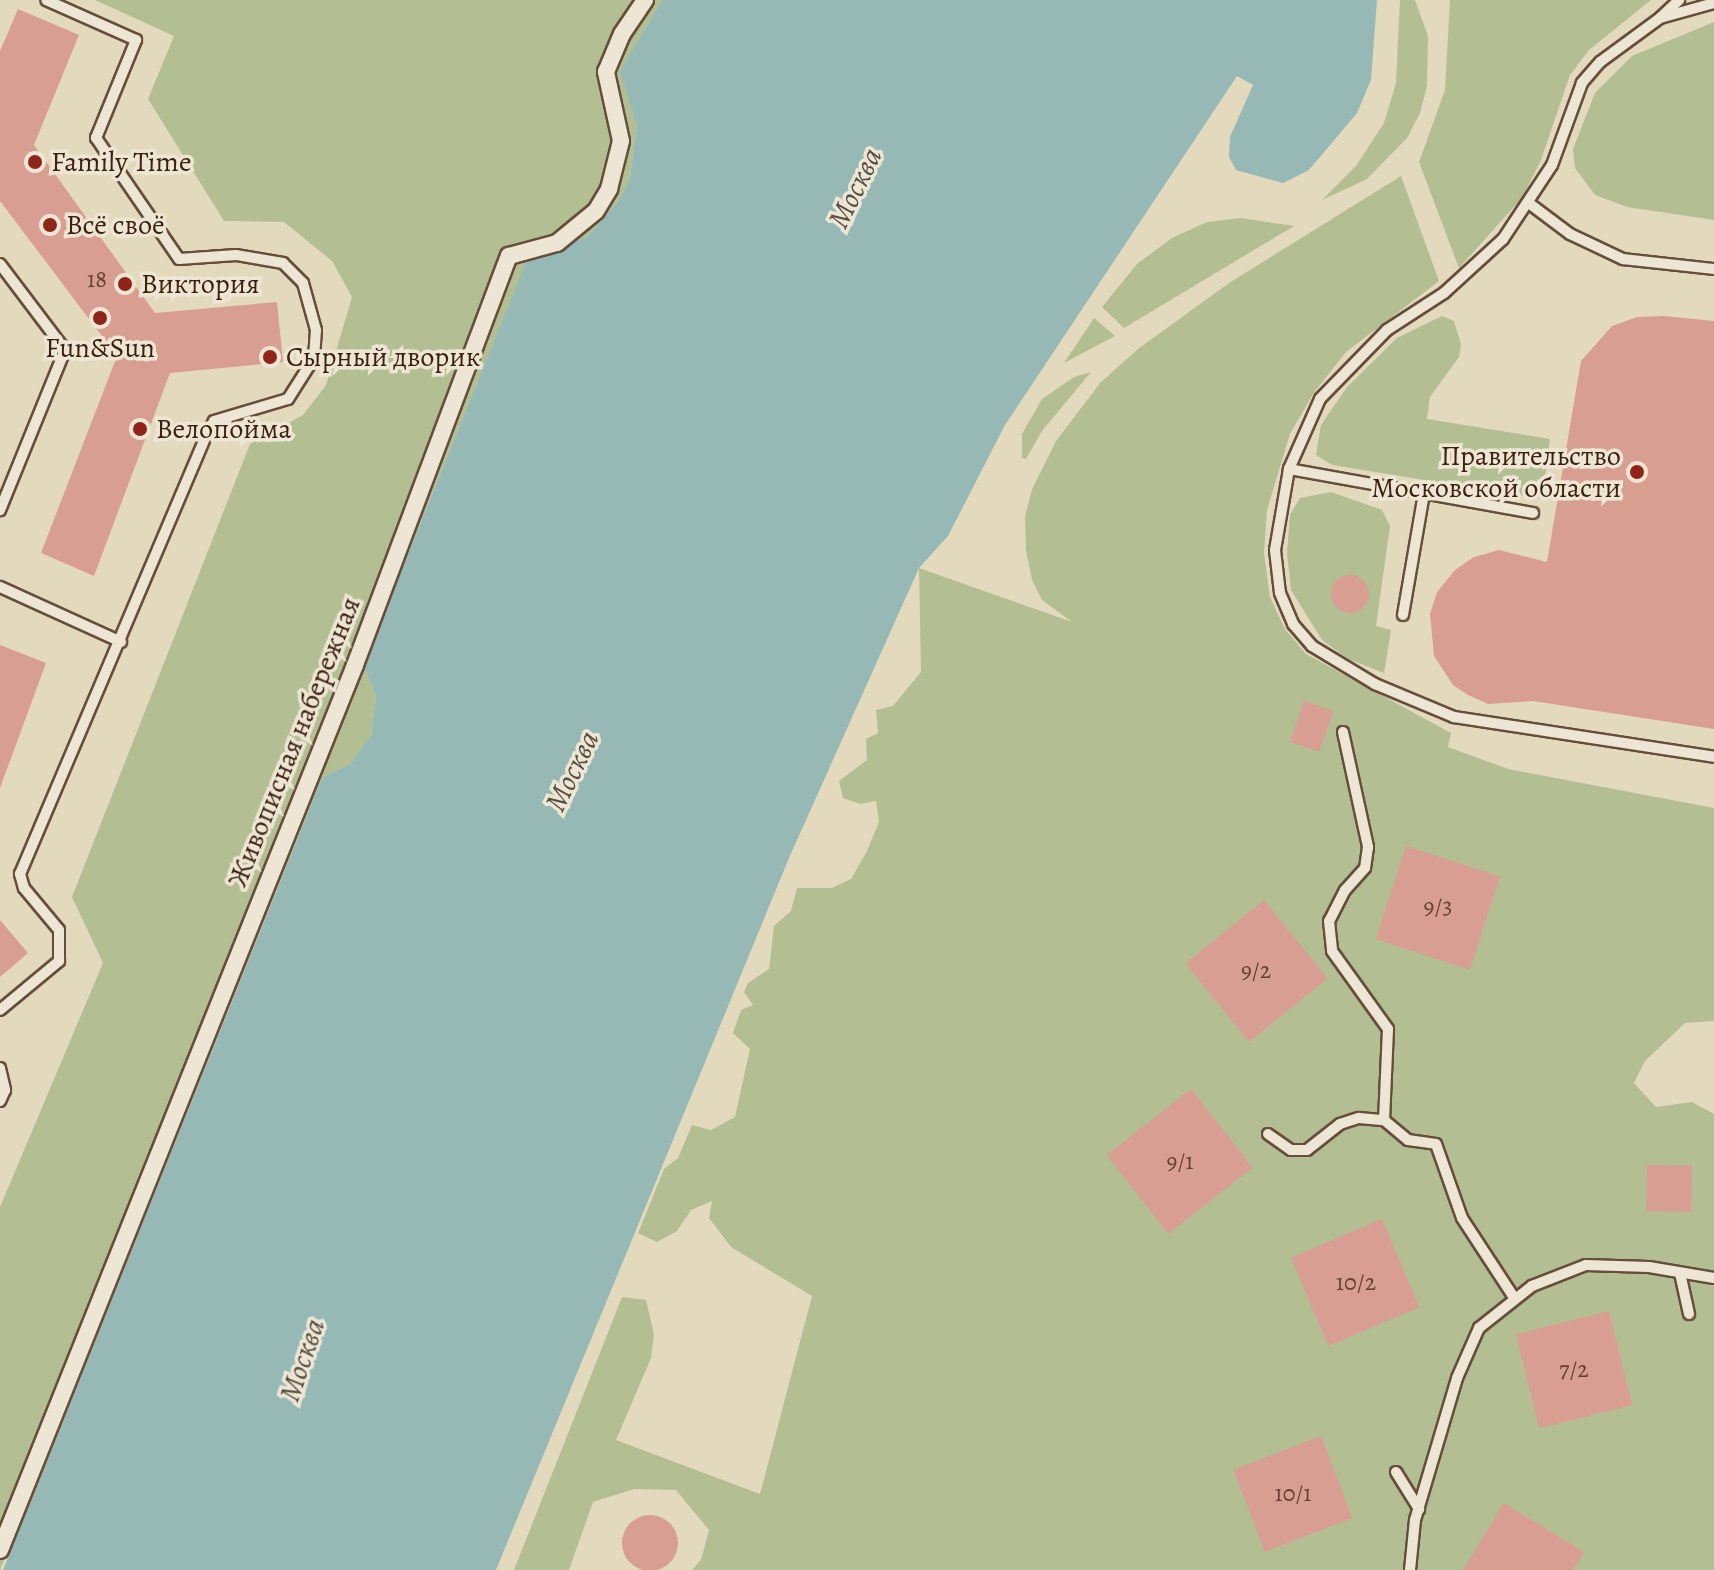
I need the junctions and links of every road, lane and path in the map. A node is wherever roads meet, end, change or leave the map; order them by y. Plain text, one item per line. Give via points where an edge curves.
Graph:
1 (46, 0) edge
2 (645, 0) edge
3 (1679, 0) edge
4 (1714, 3) edge
5 (1660, 18) junction
6 (1530, 204) junction
7 (0, 264) edge
8 (1714, 269) edge
9 (1289, 469) junction
10 (1424, 493) junction
11 (0, 510) edge
12 (1533, 513) dead end
13 (0, 587) edge
14 (1403, 615) dead end
15 (121, 642) junction
16 (1343, 732) dead end
17 (1714, 757) edge
18 (0, 1010) edge
19 (0, 1068) edge
20 (0, 1101) edge
21 (1384, 1120) junction
22 (1268, 1134) dead end
23 (1680, 1273) junction
24 (1714, 1278) edge
25 (1515, 1299) junction
26 (1689, 1314) dead end
27 (1396, 1472) dead end
28 (1419, 1509) junction
29 (0, 1550) edge
30 (1410, 1570) edge

1 - 15 lane via 136,40 96,138 179,259 236,255 283,263 303,283 316,330 314,358 288,399 214,421
2 - 29 street, Живописная набережная via 622,34 606,72 621,141 609,189 587,220 557,243 509,256 355,665
3 - 5 lane
4 - 5 lane
5 - 6 lane via 1611,52 1582,83 1552,165
6 - 8 lane via 1570,234 1623,259
6 - 9 lane via 1463,277 1354,360 1320,399
7 - 11 lane via 65,350
9 - 10 lane
9 - 17 lane via 1275,538 1280,593 1293,624 1341,668 1454,717
10 - 12 lane
10 - 14 lane
13 - 15 lane
15 - 18 lane via 20,874 24,888 59,930 59,961
16 - 21 lane via 1368,847 1365,868 1345,890 1329,921 1332,951 1388,1029
19 - 20 lane via 5,1090
21 - 22 lane via 1359,1118 1340,1124 1307,1150 1291,1150
21 - 25 lane via 1408,1140 1436,1144 1462,1218
23 - 24 lane
23 - 25 lane via 1586,1265 1532,1286
23 - 26 lane
25 - 28 lane via 1479,1328 1457,1378
27 - 28 lane
28 - 30 lane

